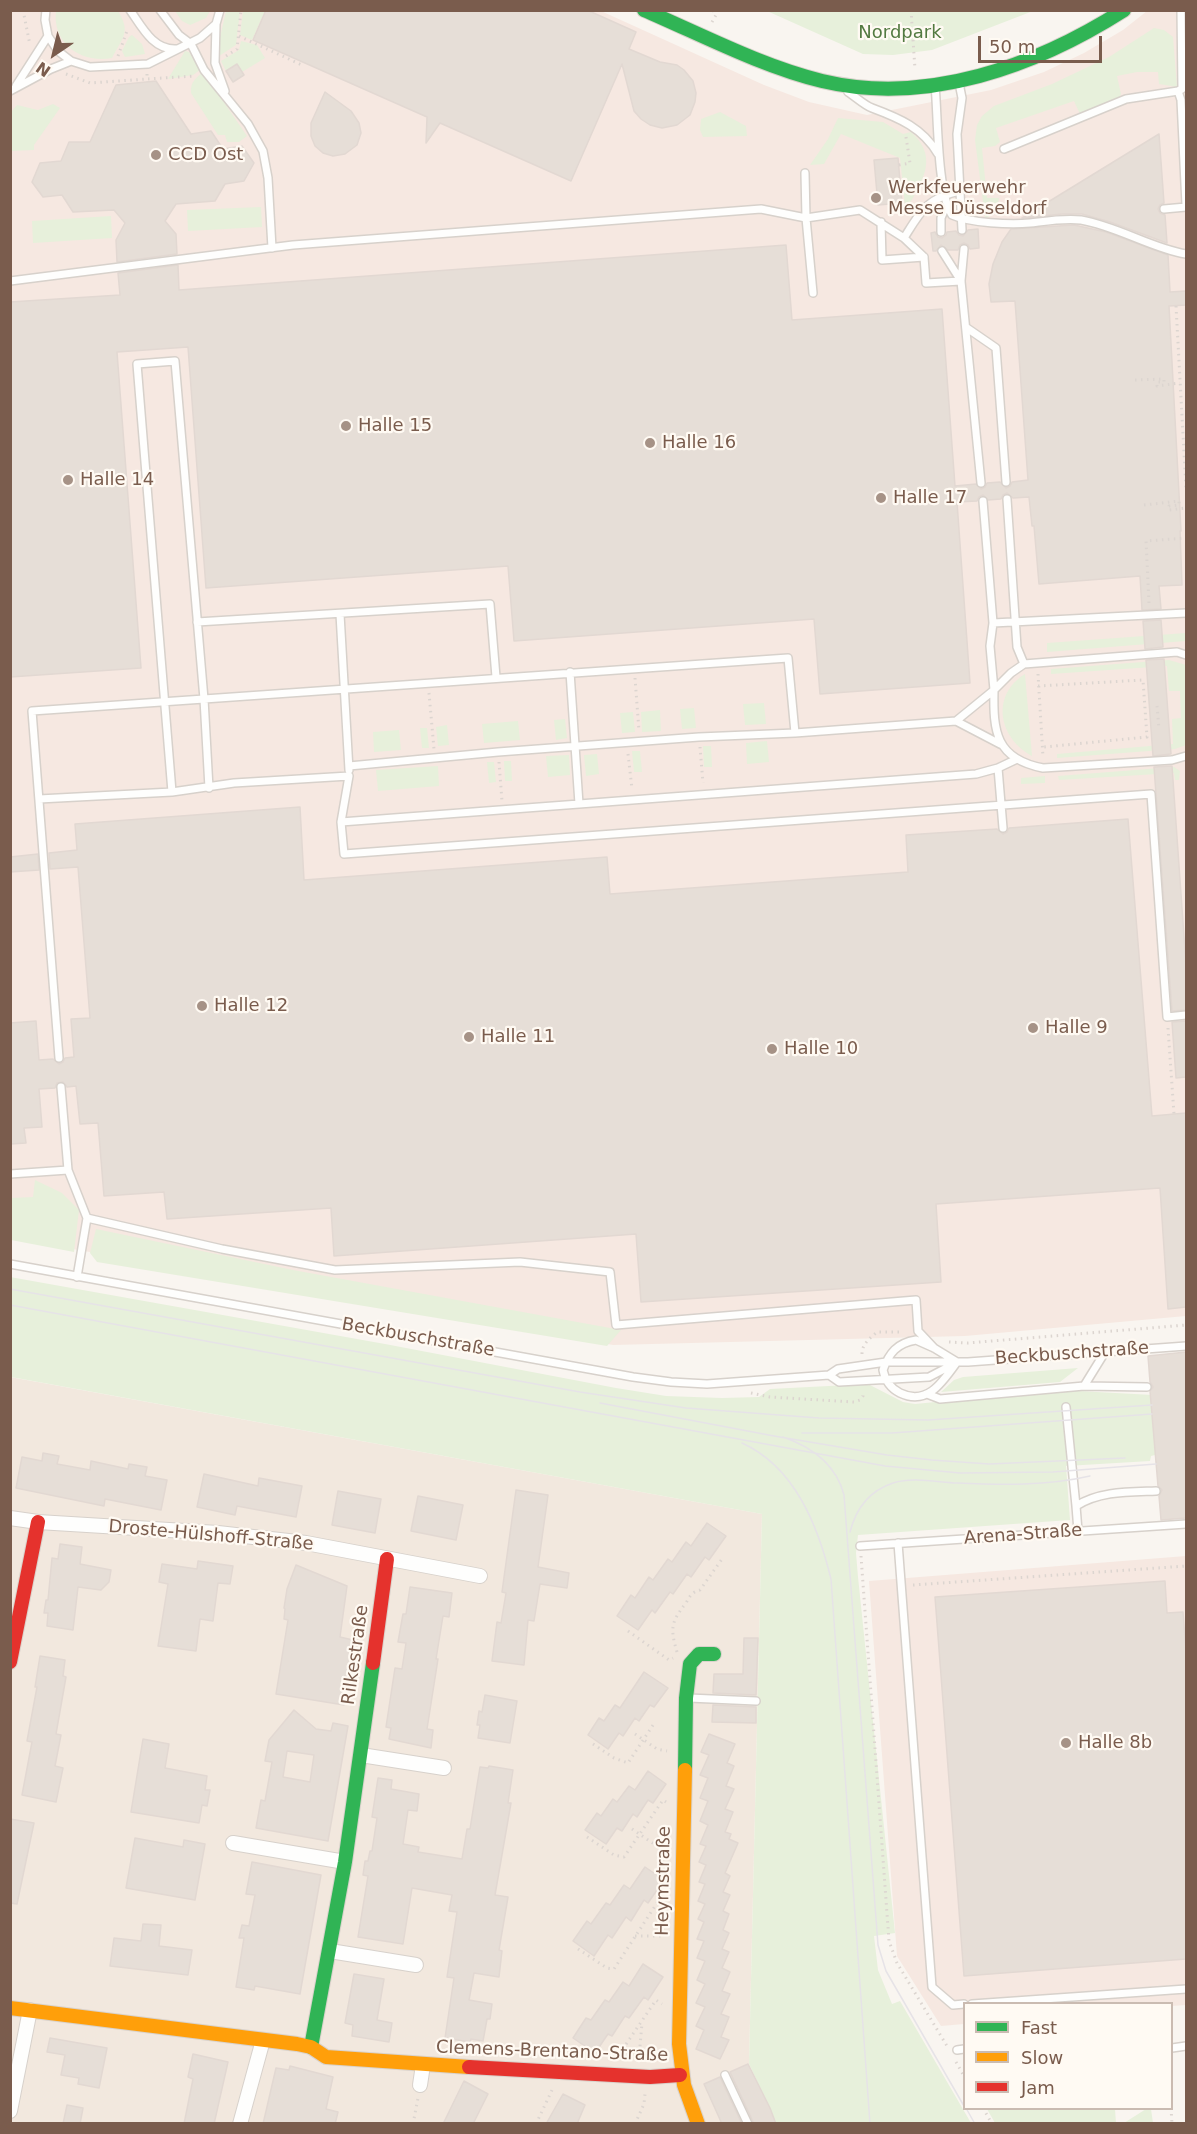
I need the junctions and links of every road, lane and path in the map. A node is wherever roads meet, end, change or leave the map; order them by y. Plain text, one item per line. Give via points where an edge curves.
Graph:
1 (46, 10) edge
2 (130, 10) edge
3 (160, 10) edge
4 (220, 10) edge
5 (644, 10) edge
6 (911, 10) edge
7 (1124, 10) edge
8 (1181, 10) edge
9 (216, 24) junction
10 (48, 36) junction
11 (239, 36) dead end
12 (191, 44) junction
13 (178, 49) junction
14 (71, 61) junction
15 (304, 66) dead end
16 (959, 81) junction
17 (838, 85) junction
18 (936, 85) junction
19 (915, 86) junction
20 (13, 89) edge
21 (1178, 91) junction
22 (227, 96) junction
23 (898, 117) junction
24 (1004, 149) dead end
25 (940, 156) junction
26 (899, 165) dead end
27 (805, 172) dead end
28 (959, 191) junction
29 (945, 195) junction
30 (946, 206) junction
31 (1186, 206) edge
32 (1164, 209) dead end
33 (806, 218) junction
34 (961, 219) junction
35 (880, 222) junction
36 (962, 230) dead end
37 (941, 232) dead end
38 (904, 238) junction
39 (272, 248) junction
40 (964, 249) dead end
41 (942, 251) dead end
42 (1186, 254) edge
43 (924, 257) junction
44 (10, 281) edge
45 (961, 281) junction
46 (813, 293) dead end
47 (1176, 306) dead end
48 (967, 328) junction
49 (1135, 380) dead end
50 (1180, 383) junction
51 (1006, 482) dead end
52 (981, 483) dead end
53 (1186, 489) edge
54 (1007, 499) dead end
55 (983, 501) dead end
56 (1144, 505) dead end
57 (1186, 508) edge
58 (1186, 538) edge
59 (1186, 613) edge
60 (340, 614) junction
61 (1149, 616) junction
62 (197, 622) junction
63 (1015, 622) junction
64 (993, 623) junction
65 (1186, 655) edge
66 (1038, 662) junction
67 (1024, 664) junction
68 (634, 667) junction
69 (570, 672) junction
70 (496, 677) junction
71 (428, 684) junction
72 (1038, 686) junction
73 (345, 689) junction
74 (994, 690) junction
75 (204, 699) junction
76 (164, 700) junction
77 (1157, 706) dead end
78 (956, 721) junction
79 (1159, 729) dead end
80 (795, 733) junction
81 (699, 737) junction
82 (640, 742) junction
83 (627, 743) junction
84 (1000, 744) junction
85 (577, 747) junction
86 (1044, 747) junction
87 (498, 752) junction
88 (435, 756) junction
89 (1186, 756) edge
90 (1017, 759) junction
91 (349, 766) junction
92 (998, 768) junction
93 (1043, 768) junction
94 (349, 776) junction
95 (209, 788) junction
96 (172, 792) junction
97 (704, 794) junction
98 (39, 799) junction
99 (633, 799) junction
100 (579, 804) junction
101 (1001, 805) junction
102 (503, 810) junction
103 (340, 822) junction
104 (1003, 828) dead end
105 (1186, 1015) edge
106 (1167, 1017) junction
107 (59, 1058) dead end
108 (61, 1087) dead end
109 (1174, 1114) dead end
110 (68, 1170) junction
111 (10, 1174) edge
112 (87, 1218) junction
113 (10, 1264) edge
114 (77, 1277) junction
115 (1186, 1325) edge
116 (923, 1335) junction
117 (1186, 1346) edge
118 (934, 1348) junction
119 (1105, 1352) junction
120 (862, 1361) dead end
121 (886, 1362) junction
122 (957, 1362) junction
123 (829, 1375) junction
124 (885, 1379) junction
125 (863, 1386) dead end
126 (1084, 1386) junction
127 (1147, 1387) dead end
128 (749, 1393) dead end
129 (927, 1394) junction
130 (1066, 1407) dead end
131 (1156, 1491) dead end
132 (1076, 1506) junction
133 (10, 1518) edge
134 (38, 1522) junction
135 (1186, 1524) edge
136 (1078, 1531) junction
137 (898, 1544) junction
138 (860, 1546) joint
139 (387, 1559) junction
140 (722, 1559) dead end
141 (1186, 1566) edge
142 (480, 1576) dead end
143 (902, 1586) junction
144 (628, 1631) dead end
145 (714, 1654) dead end
146 (10, 1662) edge
147 (686, 1698) junction
148 (756, 1701) dead end
149 (654, 1722) dead end
150 (635, 1734) dead end
151 (642, 1740) junction
152 (593, 1744) dead end
153 (685, 1754) junction
154 (361, 1755) junction
155 (444, 1768) dead end
156 (684, 1809) junction
157 (632, 1829) dead end
158 (640, 1834) junction
159 (587, 1837) dead end
160 (233, 1843) dead end
161 (683, 1845) junction
162 (345, 1862) junction
163 (681, 1914) junction
164 (681, 1935) junction
165 (635, 1936) junction
166 (578, 1949) dead end
167 (330, 1951) junction
168 (416, 1965) dead end
169 (1186, 1989) edge
170 (1001, 2002) edge
171 (963, 2004) edge
172 (10, 2008) edge
173 (30, 2010) junction
174 (679, 2010) junction
175 (642, 2021) junction
176 (262, 2040) junction
177 (311, 2047) junction
178 (423, 2065) junction
179 (611, 2065) dead end
180 (553, 2072) junction
181 (963, 2074) edge
182 (680, 2075) junction
183 (725, 2075) dead end
184 (642, 2077) junction
185 (420, 2085) joint
186 (984, 2110) edge
187 (10, 2111) edge
188 (746, 2123) edge
189 (240, 2124) edge
190 (414, 2124) edge
191 (536, 2124) edge
192 (635, 2124) edge
193 (698, 2124) edge
194 (992, 2124) edge

1 - 10 lane
2 - 13 lane via 159,46
3 - 12 lane
4 - 9 lane
5 - 17 street via 774,66
6 - 19 path
7 - 16 street via 1102,26 1048,53
8 - 21 lane via 1183,86
9 - 12 lane
9 - 22 lane via 215,63
10 - 14 lane
10 - 20 lane
11 - 15 path
12 - 13 lane
12 - 22 lane via 204,70
13 - 14 lane via 148,64 90,67
14 - 20 lane
16 - 18 street
16 - 28 lane
17 - 19 street
17 - 23 lane via 871,108
18 - 19 street
18 - 25 lane
21 - 24 lane via 1126,99
21 - 31 lane
22 - 39 lane via 263,151
23 - 25 lane via 922,133
23 - 26 path via 907,139 910,163
25 - 29 lane
27 - 33 lane
28 - 29 lane
28 - 34 lane
29 - 30 lane
29 - 38 lane via 926,206
30 - 34 lane
30 - 37 lane
31 - 32 lane
33 - 35 lane via 860,210
33 - 39 lane via 761,209
33 - 46 lane
34 - 36 lane
34 - 42 lane via 1029,223 1081,220
35 - 38 lane
35 - 43 lane via 882,260
38 - 43 lane
39 - 44 lane
40 - 45 lane
41 - 45 lane
43 - 45 lane via 926,283
45 - 48 lane
47 - 50 path
48 - 51 lane via 996,348
48 - 52 lane
49 - 50 path via 1164,379 1157,386
50 - 53 path
54 - 63 lane
55 - 64 lane
56 - 57 path via 1179,501 1169,510
58 - 61 path via 1146,541
59 - 61 lane
60 - 62 lane
60 - 70 lane via 490,604
60 - 73 lane
61 - 63 lane
62 - 75 lane
62 - 76 lane via 175,361 137,364
63 - 64 lane
63 - 67 lane via 1017,647
64 - 74 lane via 990,646
65 - 66 lane via 1178,652
66 - 67 lane
66 - 72 path
67 - 74 lane
68 - 69 lane
68 - 80 lane via 788,657
68 - 82 path
69 - 70 lane
69 - 85 lane
70 - 71 lane
71 - 73 lane
71 - 88 path
72 - 86 path
72 - 86 path via 1143,680 1147,737
73 - 75 lane
73 - 91 lane
74 - 78 lane
74 - 84 lane via 993,719
75 - 76 lane
75 - 95 lane
76 - 96 lane
76 - 98 lane via 32,711
77 - 79 path
78 - 80 lane
78 - 84 lane
80 - 81 lane
81 - 82 lane
81 - 97 path
82 - 83 lane
83 - 85 lane
83 - 99 path
84 - 90 lane
85 - 87 lane
85 - 100 lane
86 - 93 path
87 - 88 lane
87 - 102 path
88 - 91 lane
89 - 93 lane
90 - 92 lane
90 - 93 lane
91 - 94 lane
92 - 97 lane via 970,775
92 - 101 lane
94 - 95 lane
94 - 103 lane
95 - 96 lane
96 - 98 lane
97 - 99 lane
98 - 107 lane
99 - 100 lane
100 - 102 lane
101 - 103 lane via 344,854
101 - 104 lane
101 - 106 lane via 1150,794
102 - 103 lane
105 - 106 lane
106 - 109 path
108 - 110 lane
110 - 111 lane
110 - 112 lane
112 - 114 lane
112 - 116 lane via 335,1270 520,1262 610,1272 616,1325 916,1300 918,1330
113 - 114 lane, Beckbuschstraße
114 - 123 lane, Beckbuschstraße via 671,1382 707,1384
115 - 116 path via 953,1344
116 - 118 lane
116 - 120 path via 877,1332 862,1349
117 - 119 lane, Beckbuschstraße
118 - 121 lane via 909,1341 894,1349
118 - 122 lane
119 - 122 lane, Beckbuschstraße
119 - 126 lane
121 - 122 lane, Beckbuschstraße
121 - 123 lane, Beckbuschstraße via 838,1369
121 - 124 lane
122 - 124 lane, Beckbuschstraße via 929,1377
122 - 129 lane
123 - 124 lane, Beckbuschstraße via 839,1382
124 - 129 lane via 895,1390 912,1398
125 - 128 path via 863,1396 854,1402
126 - 127 lane
126 - 129 lane via 940,1399
130 - 132 lane
131 - 132 lane via 1104,1494
132 - 136 lane
133 - 134 street, Droste-Hülshoff-Straße
134 - 139 street, Droste-Hülshoff-Straße via 218,1533 306,1543
134 - 146 street
135 - 136 lane, Arena-Straße
136 - 137 lane, Arena-Straße
137 - 138 lane, Arena-Straße
137 - 143 lane
138 - 181 path via 889,1941 897,1963
139 - 142 street, Droste-Hülshoff-Straße
139 - 154 street, Rilkestraße
140 - 144 path via 673,1620 676,1657 669,1660
141 - 143 path
143 - 171 lane via 932,1987 953,2005
145 - 147 street, Heymstraße via 699,1654 690,1664
147 - 148 lane
147 - 153 street, Heymstraße
149 - 151 path
150 - 151 path
151 - 152 path via 628,1763
151 - 153 path via 657,1749
153 - 156 street, Heymstraße
154 - 155 street
154 - 162 street, Rilkestraße
156 - 158 path via 663,1800
156 - 161 street, Heymstraße
157 - 158 path
158 - 159 path via 624,1857
158 - 161 path via 654,1844
160 - 162 street
161 - 163 street, Heymstraße
162 - 167 street, Rilkestraße
163 - 164 street, Heymstraße
163 - 165 path via 657,1903
164 - 165 path
164 - 174 street, Heymstraße
165 - 166 path via 614,1969
167 - 168 street
167 - 177 street, Rilkestraße
169 - 170 lane
172 - 173 street, Clemens-Brentano-Straße
173 - 176 street, Clemens-Brentano-Straße
173 - 187 street
174 - 175 path via 656,2000
174 - 182 street, Heymstraße
175 - 179 path
175 - 184 path
176 - 177 street, Clemens-Brentano-Straße
176 - 189 street
177 - 178 street, Clemens-Brentano-Straße via 326,2057
178 - 180 street, Clemens-Brentano-Straße
178 - 185 street, Clemens-Brentano-Straße
180 - 184 street, Clemens-Brentano-Straße
180 - 191 path via 553,2091
182 - 184 street, Clemens-Brentano-Straße
182 - 193 street, Heymstraße
183 - 188 lane
184 - 192 path via 645,2104
185 - 190 path
186 - 194 path

